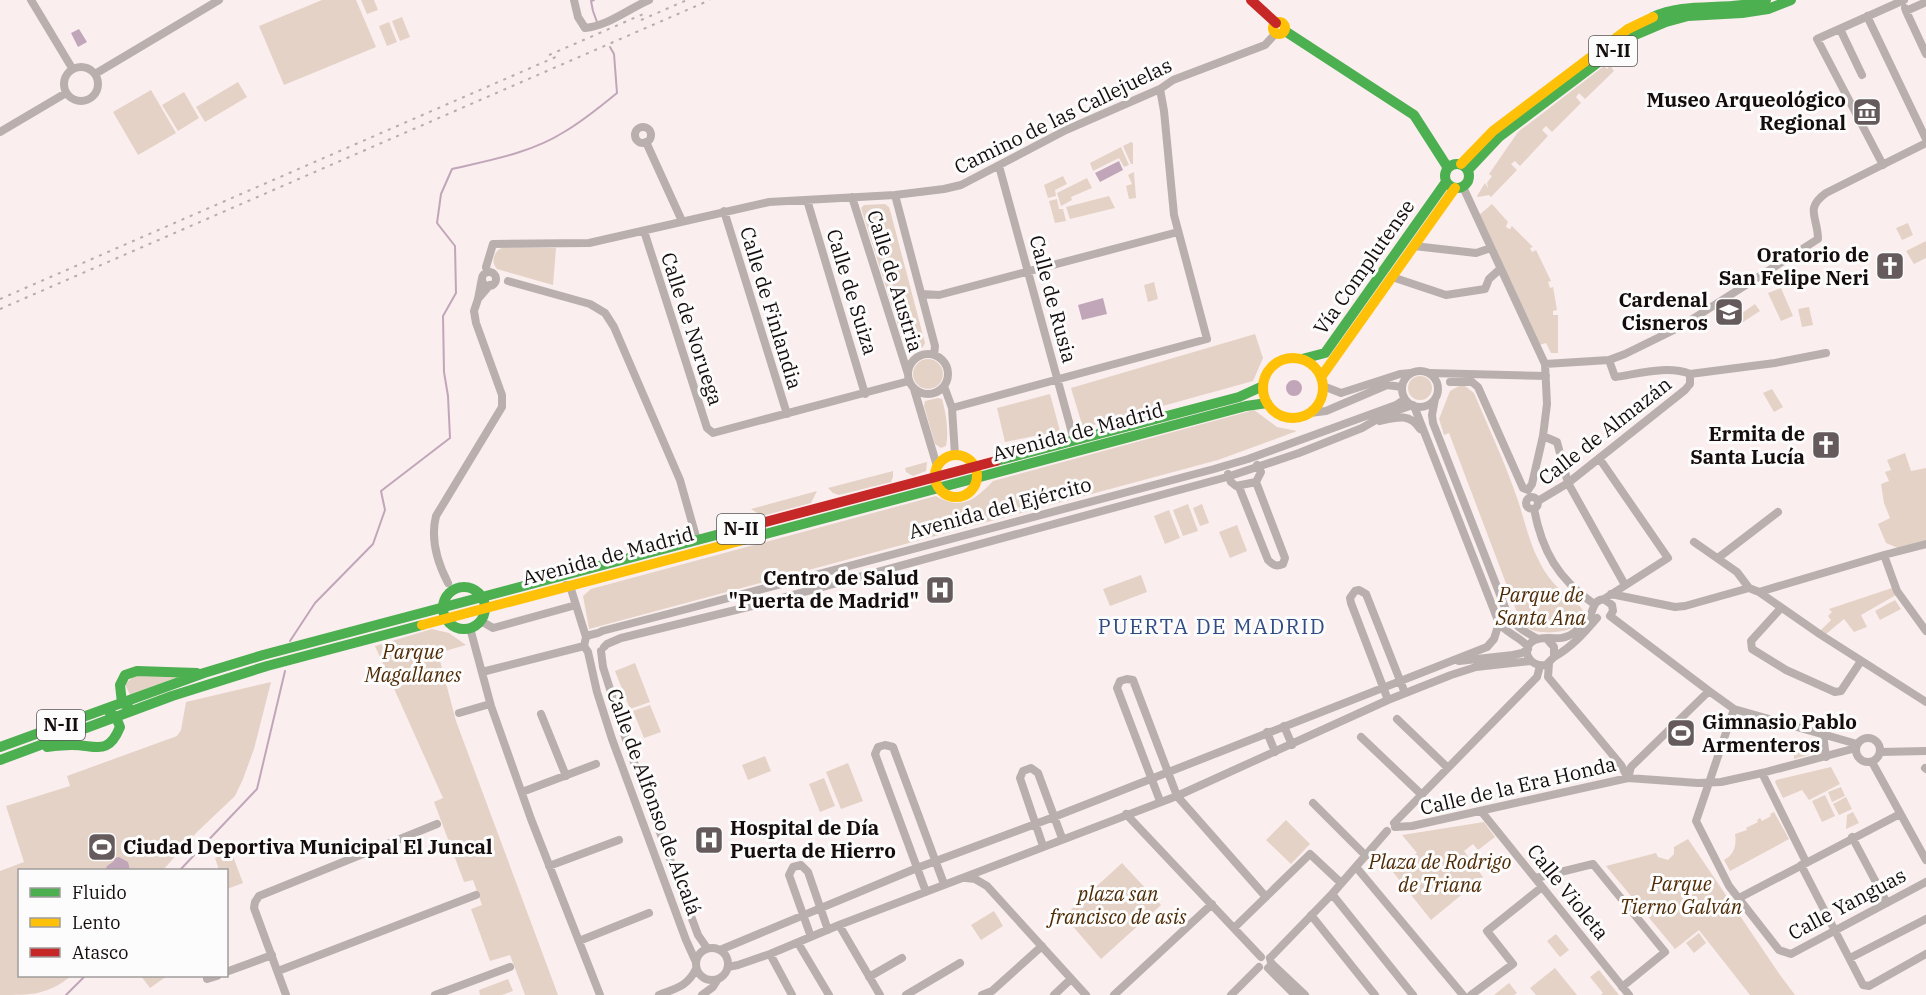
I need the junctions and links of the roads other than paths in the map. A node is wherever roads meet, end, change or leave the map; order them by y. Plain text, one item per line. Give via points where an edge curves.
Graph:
1 (31, 0) edge
2 (219, 0) edge
3 (574, 0) edge
4 (649, 0) edge
5 (1251, 0) edge
6 (1766, 0) edge
7 (1791, 0) edge
8 (1903, 0) edge
9 (1926, 2) edge
10 (1684, 4) edge
11 (1906, 11) junction
12 (1867, 16) junction
13 (1279, 29) junction
14 (1840, 29) junction
15 (1926, 54) edge
16 (72, 68) junction
17 (95, 74) junction
18 (1862, 75) dead end
19 (1160, 89) junction
20 (66, 93) junction
21 (0, 132) edge
22 (1926, 141) edge
23 (646, 142) dead end
24 (1882, 165) junction
25 (999, 166) junction
26 (1465, 167) junction
27 (1448, 168) junction
28 (1455, 186) junction
29 (895, 195) junction
30 (852, 197) junction
31 (807, 200) junction
32 (724, 211) junction
33 (682, 221) junction
34 (644, 231) junction
35 (1178, 231) junction
36 (1414, 246) junction
37 (1491, 248) junction
38 (1500, 269) junction
39 (1029, 271) junction
40 (1392, 277) junction
41 (489, 279) junction
42 (922, 294) junction
43 (1826, 353) dead end
44 (934, 355) junction
45 (1302, 359) junction
46 (1609, 360) junction
47 (1545, 364) junction
48 (1411, 373) junction
49 (1430, 374) junction
50 (1471, 374) junction
51 (1690, 374) junction
52 (1546, 376) junction
53 (908, 378) junction
54 (1058, 380) junction
55 (1322, 382) junction
56 (1450, 382) junction
57 (944, 386) junction
58 (1263, 386) junction
59 (1402, 387) junction
60 (914, 389) junction
61 (865, 394) junction
62 (1436, 395) junction
63 (1405, 399) junction
64 (1267, 402) junction
65 (1414, 405) junction
66 (952, 408) junction
67 (1310, 413) junction
68 (787, 414) junction
69 (1373, 423) junction
70 (1543, 436) junction
71 (1074, 440) junction
72 (1428, 444) junction
73 (955, 455) junction
74 (1599, 458) junction
75 (1248, 459) junction
76 (1230, 464) junction
77 (1258, 467) junction
78 (977, 472) junction
79 (936, 477) junction
80 (1227, 477) junction
81 (1256, 483) junction
82 (1568, 483) junction
83 (1239, 487) junction
84 (1778, 512) dead end
85 (697, 540) junction
86 (1694, 542) dead end
87 (1926, 544) edge
88 (1884, 555) junction
89 (1718, 558) junction
90 (549, 581) junction
91 (448, 583) dead end
92 (1625, 585) junction
93 (570, 586) junction
94 (1749, 588) junction
95 (1759, 592) junction
96 (1608, 597) junction
97 (484, 602) junction
98 (576, 604) junction
99 (1781, 608) junction
100 (1594, 611) junction
101 (444, 612) junction
102 (1610, 616) junction
103 (481, 621) junction
104 (1499, 623) junction
105 (470, 628) junction
106 (1926, 631) edge
107 (598, 634) junction
108 (1538, 639) junction
109 (1547, 639) junction
110 (586, 645) junction
111 (1528, 648) junction
112 (602, 649) junction
113 (1552, 660) junction
114 (1531, 661) junction
115 (1861, 661) junction
116 (1446, 663) junction
117 (1540, 666) junction
118 (482, 672) junction
119 (204, 673) junction
120 (1400, 681) junction
121 (1383, 687) junction
122 (1708, 691) junction
123 (1405, 693) junction
124 (1388, 700) junction
125 (1926, 702) edge
126 (122, 703) junction
127 (490, 704) junction
128 (105, 709) junction
129 (1734, 709) junction
130 (134, 710) junction
131 (459, 713) dead end
132 (541, 714) dead end
133 (116, 717) junction
134 (1397, 719) dead end
135 (1284, 726) junction
136 (1267, 732) junction
137 (1823, 734) junction
138 (1361, 737) dead end
139 (1292, 745) junction
140 (1857, 746) junction
141 (0, 747) edge
142 (31, 748) junction
143 (1926, 750) edge
144 (1275, 752) junction
145 (1881, 752) junction
146 (1826, 757) junction
147 (0, 760) edge
148 (1872, 762) junction
149 (596, 764) dead end
150 (1448, 768) junction
151 (1168, 772) junction
152 (1762, 773) junction
153 (566, 776) junction
154 (1151, 778) junction
155 (1628, 778) junction
156 (1709, 784) junction
157 (522, 792) junction
158 (1422, 795) junction
159 (1177, 796) junction
160 (1160, 801) junction
161 (1313, 803) dead end
162 (1481, 811) junction
163 (1126, 814) junction
164 (1900, 814) junction
165 (1054, 817) junction
166 (437, 824) dead end
167 (1035, 824) junction
168 (1392, 827) junction
169 (1852, 837) junction
170 (1062, 838) junction
171 (619, 840) dead end
172 (1043, 846) junction
173 (1366, 855) junction
174 (1926, 860) edge
175 (936, 862) junction
176 (1804, 864) junction
177 (549, 866) junction
178 (1356, 867) junction
179 (918, 868) junction
180 (991, 868) junction
181 (965, 878) junction
182 (1536, 878) junction
183 (1926, 882) edge
184 (1341, 883) junction
185 (944, 884) junction
186 (987, 885) junction
187 (1542, 887) junction
188 (926, 891) junction
189 (1332, 894) junction
190 (476, 895) dead end
191 (1266, 897) junction
192 (1739, 898) junction
193 (1887, 903) junction
194 (1212, 904) junction
195 (820, 908) junction
196 (649, 913) dead end
197 (802, 915) junction
198 (1311, 915) junction
199 (1926, 919) edge
200 (839, 925) junction
201 (1234, 928) junction
202 (828, 930) junction
203 (1834, 931) junction
204 (811, 937) junction
205 (579, 941) junction
206 (798, 943) junction
207 (1042, 946) junction
208 (707, 948) junction
209 (720, 950) junction
210 (770, 954) junction
211 (1926, 954) edge
212 (272, 955) junction
213 (902, 958) dead end
214 (1850, 958) junction
215 (696, 960) junction
216 (960, 963) dead end
217 (1267, 964) junction
218 (728, 967) junction
219 (510, 968) dead end
220 (696, 969) junction
221 (228, 971) edge
222 (278, 971) junction
223 (212, 977) edge
224 (869, 977) junction
225 (207, 979) dead end
226 (718, 979) junction
227 (1071, 979) junction
228 (1622, 987) junction
229 (286, 995) edge
230 (435, 995) edge
231 (600, 995) edge
232 (659, 995) edge
233 (702, 995) edge
234 (792, 995) edge
235 (829, 995) edge
236 (880, 995) edge
237 (906, 995) edge
238 (982, 995) edge
239 (1054, 995) edge
240 (1086, 995) edge
241 (1114, 995) edge
242 (1233, 995) edge
243 (1295, 995) edge
244 (1305, 995) edge
245 (1375, 995) edge
246 (1413, 995) edge
247 (1463, 995) edge
248 (1471, 995) edge
249 (1629, 995) edge

1 - 16 street
2 - 17 street
3 - 4 street via 585,28
5 - 13 main road
6 - 10 main road, N-II via 1743,5
7 - 26 main road, N-II via 1742,14 1688,16 1633,36
8 - 11 street
8 - 12 street
9 - 11 street
10 - 26 main road, N-II via 1628,29 1493,131
11 - 15 street
12 - 14 street
12 - 22 street
13 - 19 street, Camino de las Callejuelas via 1265,45 1173,80
13 - 27 main road via 1414,115
14 - 18 street
14 - 24 street via 1817,39
16 - 17 street via 82,66
16 - 20 street via 63,82
17 - 20 street via 98,85 90,99 74,100
19 - 25 street, Camino de las Callejuelas via 1066,130
19 - 35 street
20 - 21 street
22 - 24 street
23 - 33 street
24 - 46 street via 1818,199 1813,207 1818,239 1680,327
25 - 29 street, Camino de las Callejuelas via 961,185
25 - 39 street, Calle de Rusia
26 - 27 main road, N-II via 1454,164
26 - 28 main road, N-II via 1470,178
27 - 28 main road, N-II via 1445,174
28 - 36 main road, Vía Complutense / N-II
28 - 37 street
28 - 45 main road, Vía Complutense / N-II via 1325,353
29 - 30 street, Camino de las Callejuelas
29 - 42 street
30 - 31 street, Camino de las Callejuelas
30 - 53 street, Calle de Austria
31 - 32 street, Camino de las Callejuelas via 769,202
31 - 61 street, Calle de Suiza
32 - 33 street, Camino de las Callejuelas
32 - 68 street, Calle de Finlandia
33 - 34 street, Camino de las Callejuelas
34 - 41 street, Camino de las Callejuelas via 589,243 493,244 486,267
34 - 68 street, Calle de Noruega via 706,428 713,433
35 - 39 street
35 - 54 street via 1207,339
36 - 37 street via 1476,253
36 - 40 main road, Vía Complutense / N-II
37 - 38 street
38 - 40 street via 1485,289 1446,295
38 - 47 street
39 - 42 street via 939,295
39 - 54 street, Calle de Rusia
40 - 55 main road, Vía Complutense / N-II
41 - 85 street via 590,304 605,313 680,480
41 - 91 street via 474,312 502,395 501,407 436,516 433,543
42 - 44 street
43 - 51 street
44 - 53 street via 916,358
44 - 57 street via 947,368
45 - 55 main road via 1311,364
45 - 58 main road, N-II via 1283,360 1274,365
46 - 47 street
46 - 51 street via 1615,377 1655,371 1682,370
47 - 52 street
48 - 49 street
48 - 55 street via 1341,393
48 - 59 street
49 - 50 street
49 - 62 street via 1436,381
50 - 52 street
50 - 56 street
51 - 74 street, Calle de Almazán via 1685,390
52 - 70 street
53 - 60 street
53 - 61 street
54 - 66 street
54 - 71 street, Calle de Rusia
55 - 67 main road, N-II via 1320,402
56 - 62 street
56 - 70 street via 1472,382 1478,387 1522,488 1528,490 1532,484
57 - 60 street via 926,394
57 - 66 street
58 - 64 main road
58 - 71 main road, Avenida de Madrid / N-II via 1239,397
59 - 63 street
59 - 67 street via 1387,386 1326,411
60 - 79 street
61 - 68 street
62 - 65 street via 1426,406
62 - 108 street via 1433,423 1506,610 1517,627
63 - 65 street
63 - 75 street, Avenida del Ejército
64 - 67 main road via 1284,416 1293,418
64 - 78 main road, Avenida de Madrid / N-II
65 - 69 street, Avenida del Ejército via 1386,414
65 - 72 street
66 - 73 street
69 - 72 street, Avenida del Ejército via 1408,417
69 - 77 street, Avenida del Ejército
70 - 82 street via 1557,442
71 - 78 main road, Avenida de Madrid / N-II
72 - 104 street
73 - 78 main road via 964,456
73 - 79 main road via 947,457
74 - 82 street, Calle de Almazán
74 - 92 street via 1668,558
75 - 76 street, Avenida del Ejército
75 - 77 street
76 - 80 street
76 - 107 street, Avenida del Ejército
77 - 80 street, Avenida del Ejército
77 - 81 street via 1261,472
78 - 79 main road, Avenida de Madrid / N-II
78 - 79 main road via 976,485 963,497 944,495
79 - 85 main road, Avenida de Madrid / N-II
79 - 93 main road, Avenida de Madrid / N-II
80 - 83 street
80 - 112 street, Avenida del Ejército via 621,638
81 - 83 street
81 - 83 street via 1285,558 1278,566 1268,560
82 - 92 street
82 - 100 street, Calle de Almazán via 1536,505 1542,541 1553,564
84 - 89 street
85 - 90 main road, Avenida de Madrid / N-II
86 - 89 street
87 - 88 street
88 - 95 street
88 - 106 street via 1897,591
89 - 94 street via 1737,572
90 - 93 street
90 - 97 main road, Avenida de Madrid / N-II
92 - 96 street
93 - 97 main road, Avenida de Madrid / N-II
93 - 98 street, Calle de Alfonso de Alcalá
94 - 95 street
94 - 96 street via 1675,607
95 - 99 street
96 - 100 street via 1598,600
96 - 102 street via 1613,610
97 - 101 main road, Avenida de Madrid / N-II
97 - 101 main road via 472,588 458,588 446,596
97 - 103 main road
98 - 103 street via 493,628
98 - 110 street, Calle de Alfonso de Alcalá
99 - 115 street
99 - 115 street via 1751,641 1752,649 1786,670 1835,692 1841,691
100 - 102 street via 1602,620
100 - 109 street via 1571,635
100 - 113 street via 1583,635
101 - 105 main road via 448,622 458,628
101 - 119 main road, Avenida de Madrid / N-II
101 - 130 main road, Avenida de Madrid / N-II via 209,683
102 - 122 street
103 - 105 main road
104 - 111 street
104 - 116 street via 1487,646
105 - 118 street
107 - 110 street via 591,634
107 - 112 street via 603,639
108 - 109 street
108 - 111 street
109 - 113 street via 1554,647
110 - 112 street via 595,654
110 - 118 street
110 - 215 street, Calle de Alfonso de Alcalá via 612,739
111 - 114 street
111 - 116 street via 1513,655
112 - 208 street, Calle de Alfonso de Alcalá via 603,667 628,746 698,935
113 - 117 street
113 - 155 street via 1548,677
114 - 117 street
114 - 123 street via 1476,667
115 - 125 street
116 - 120 street
117 - 150 street via 1537,676
118 - 127 street
119 - 126 main road, Avenida de Madrid / N-II
119 - 126 main road via 137,671 124,675 120,686
120 - 121 street
120 - 121 street via 1366,594 1355,591 1351,603
120 - 123 street
121 - 124 street
121 - 135 street
122 - 129 street
122 - 155 street via 1631,767
123 - 124 street
124 - 139 street
126 - 128 main road, Avenida de Madrid / N-II
126 - 130 main road
127 - 131 street
127 - 157 street
128 - 133 main road
128 - 141 main road, Avenida de Madrid / N-II
129 - 137 street
129 - 156 street
130 - 133 main road, Avenida de Madrid / N-II
132 - 153 street
133 - 142 main road, Avenida de Madrid / N-II
133 - 142 main road via 120,727 109,745
134 - 150 street
135 - 136 street
135 - 139 street
136 - 144 street
136 - 151 street
137 - 140 street
137 - 146 street
138 - 158 street
139 - 144 street
140 - 145 street via 1865,737 1874,738
140 - 146 street, Calle de la Era Honda
140 - 148 street via 1857,755
142 - 147 main road, Avenida de Madrid / N-II
143 - 145 street
144 - 159 street
145 - 148 street
146 - 152 street, Calle de la Era Honda
148 - 164 street
149 - 153 street
150 - 158 street
151 - 154 street
151 - 154 street via 1133,680 1120,681 1117,688
151 - 159 street
152 - 156 street, Calle de la Era Honda
152 - 176 street
153 - 157 street
154 - 160 street
154 - 165 street
155 - 156 street, Calle de la Era Honda
155 - 162 street, Calle de la Era Honda
156 - 192 street via 1696,821
157 - 177 street
158 - 168 street
159 - 160 street
159 - 191 street
160 - 163 street
161 - 173 street
162 - 168 street, Calle de la Era Honda
162 - 182 street, Calle Violeta
163 - 170 street
163 - 194 street
164 - 169 street
164 - 174 street
165 - 167 street
165 - 167 street via 1038,773 1031,768 1023,771 1020,778
165 - 170 street
166 - 212 street via 259,896 254,908
167 - 172 street
167 - 175 street
168 - 173 street
169 - 176 street
169 - 193 street
170 - 172 street
171 - 177 street
172 - 180 street
173 - 178 street
175 - 179 street
175 - 179 street via 893,747 885,744 875,754
175 - 185 street
176 - 192 street
176 - 203 street
177 - 205 street
178 - 184 street
178 - 247 street
179 - 188 street
179 - 195 street
180 - 181 street
180 - 186 street
181 - 185 street
181 - 186 street
182 - 187 street, Calle Violeta
182 - 228 street via 1593,864 1665,952
183 - 193 street, Calle Yanguas
184 - 189 street
184 - 191 street via 1310,854
185 - 188 street
186 - 207 street
187 - 228 street, Calle Violeta
187 - 248 street via 1487,931 1513,964
188 - 200 street
189 - 198 street
189 - 246 street
190 - 222 street
191 - 201 street
192 - 203 street, Calle Yanguas via 1784,953 1791,954
193 - 203 street, Calle Yanguas
194 - 201 street
194 - 241 street
195 - 197 street
195 - 197 street via 808,872 801,865 793,867 789,875
195 - 202 street
196 - 205 street
197 - 204 street
197 - 209 street
198 - 217 street
198 - 245 street
199 - 214 street
200 - 202 street
200 - 224 street
201 - 217 street via 1261,957 1258,963
202 - 204 street
203 - 214 street
204 - 206 street
205 - 231 street
206 - 210 street
206 - 235 street
207 - 227 street
207 - 238 street via 992,991
208 - 209 street
208 - 215 street
209 - 218 street
210 - 218 street
210 - 234 street
211 - 214 street via 1869,986 1863,985
212 - 221 street
212 - 222 street
213 - 224 street
215 - 220 street
216 - 237 street
217 - 242 street
217 - 243 street
217 - 244 street
218 - 226 street
219 - 230 street
220 - 226 street via 707,980
220 - 232 street via 686,984
222 - 229 street
223 - 225 street
224 - 236 street
226 - 233 street
227 - 239 street
227 - 240 street
228 - 249 street, Calle Violeta

